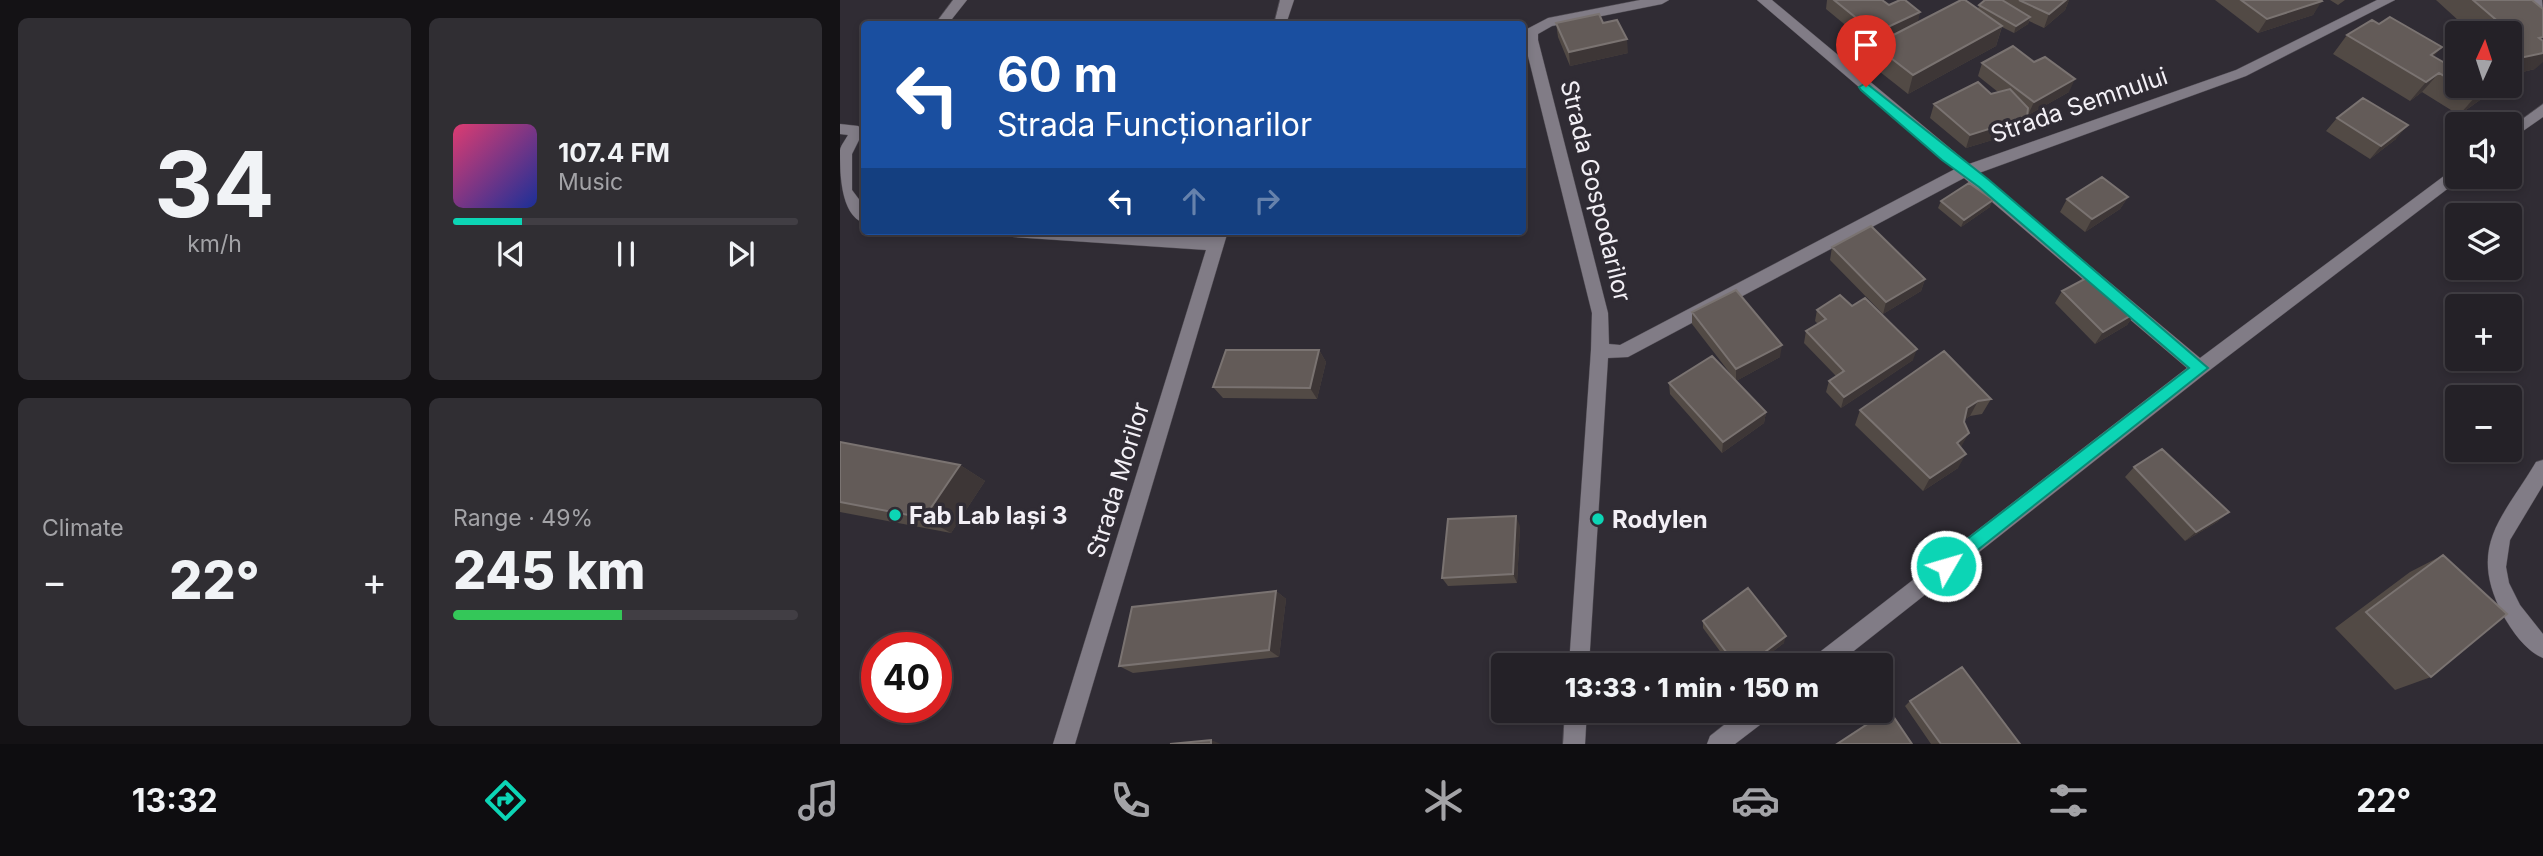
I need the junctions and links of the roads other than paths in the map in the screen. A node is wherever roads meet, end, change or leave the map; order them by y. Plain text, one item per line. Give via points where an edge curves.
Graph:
1 (960, 0) edge
2 (1287, 0) edge
3 (1662, 0) edge
4 (1764, 0) edge
5 (2388, 0) edge
6 (2533, 0) edge
7 (2543, 8) edge
8 (943, 21) edge
9 (1281, 21) edge
10 (2543, 109) edge
11 (2522, 126) edge
12 (861, 127) edge
13 (840, 129) edge
14 (1966, 170) junction
15 (2445, 183) edge
16 (861, 213) edge
17 (1131, 235) edge
18 (1218, 238) edge
19 (1601, 350) junction
20 (2200, 368) junction
21 (2543, 468) edge
22 (2543, 648) edge
23 (1580, 653) edge
24 (1834, 653) edge
25 (1575, 723) edge
26 (1745, 723) edge
27 (1064, 744) edge
28 (1574, 744) edge
29 (1718, 744) edge

1 - 8 street
2 - 9 street
3 - 19 street, Strada Gospodarilor via 1548,22 1532,32 1600,313
4 - 14 street
5 - 14 street, Strada Semnului via 2241,73
6 - 7 street
10 - 11 street
12 - 13 street
12 - 16 street via 845,154 844,191
14 - 19 street, Strada Semnului via 1622,352
14 - 20 street
15 - 20 street
17 - 18 street
18 - 27 street, Strada Morilor
19 - 23 street, Strada Gospodarilor
20 - 24 street
21 - 22 street via 2499,540 2497,583 2525,633
25 - 28 street
26 - 29 street

